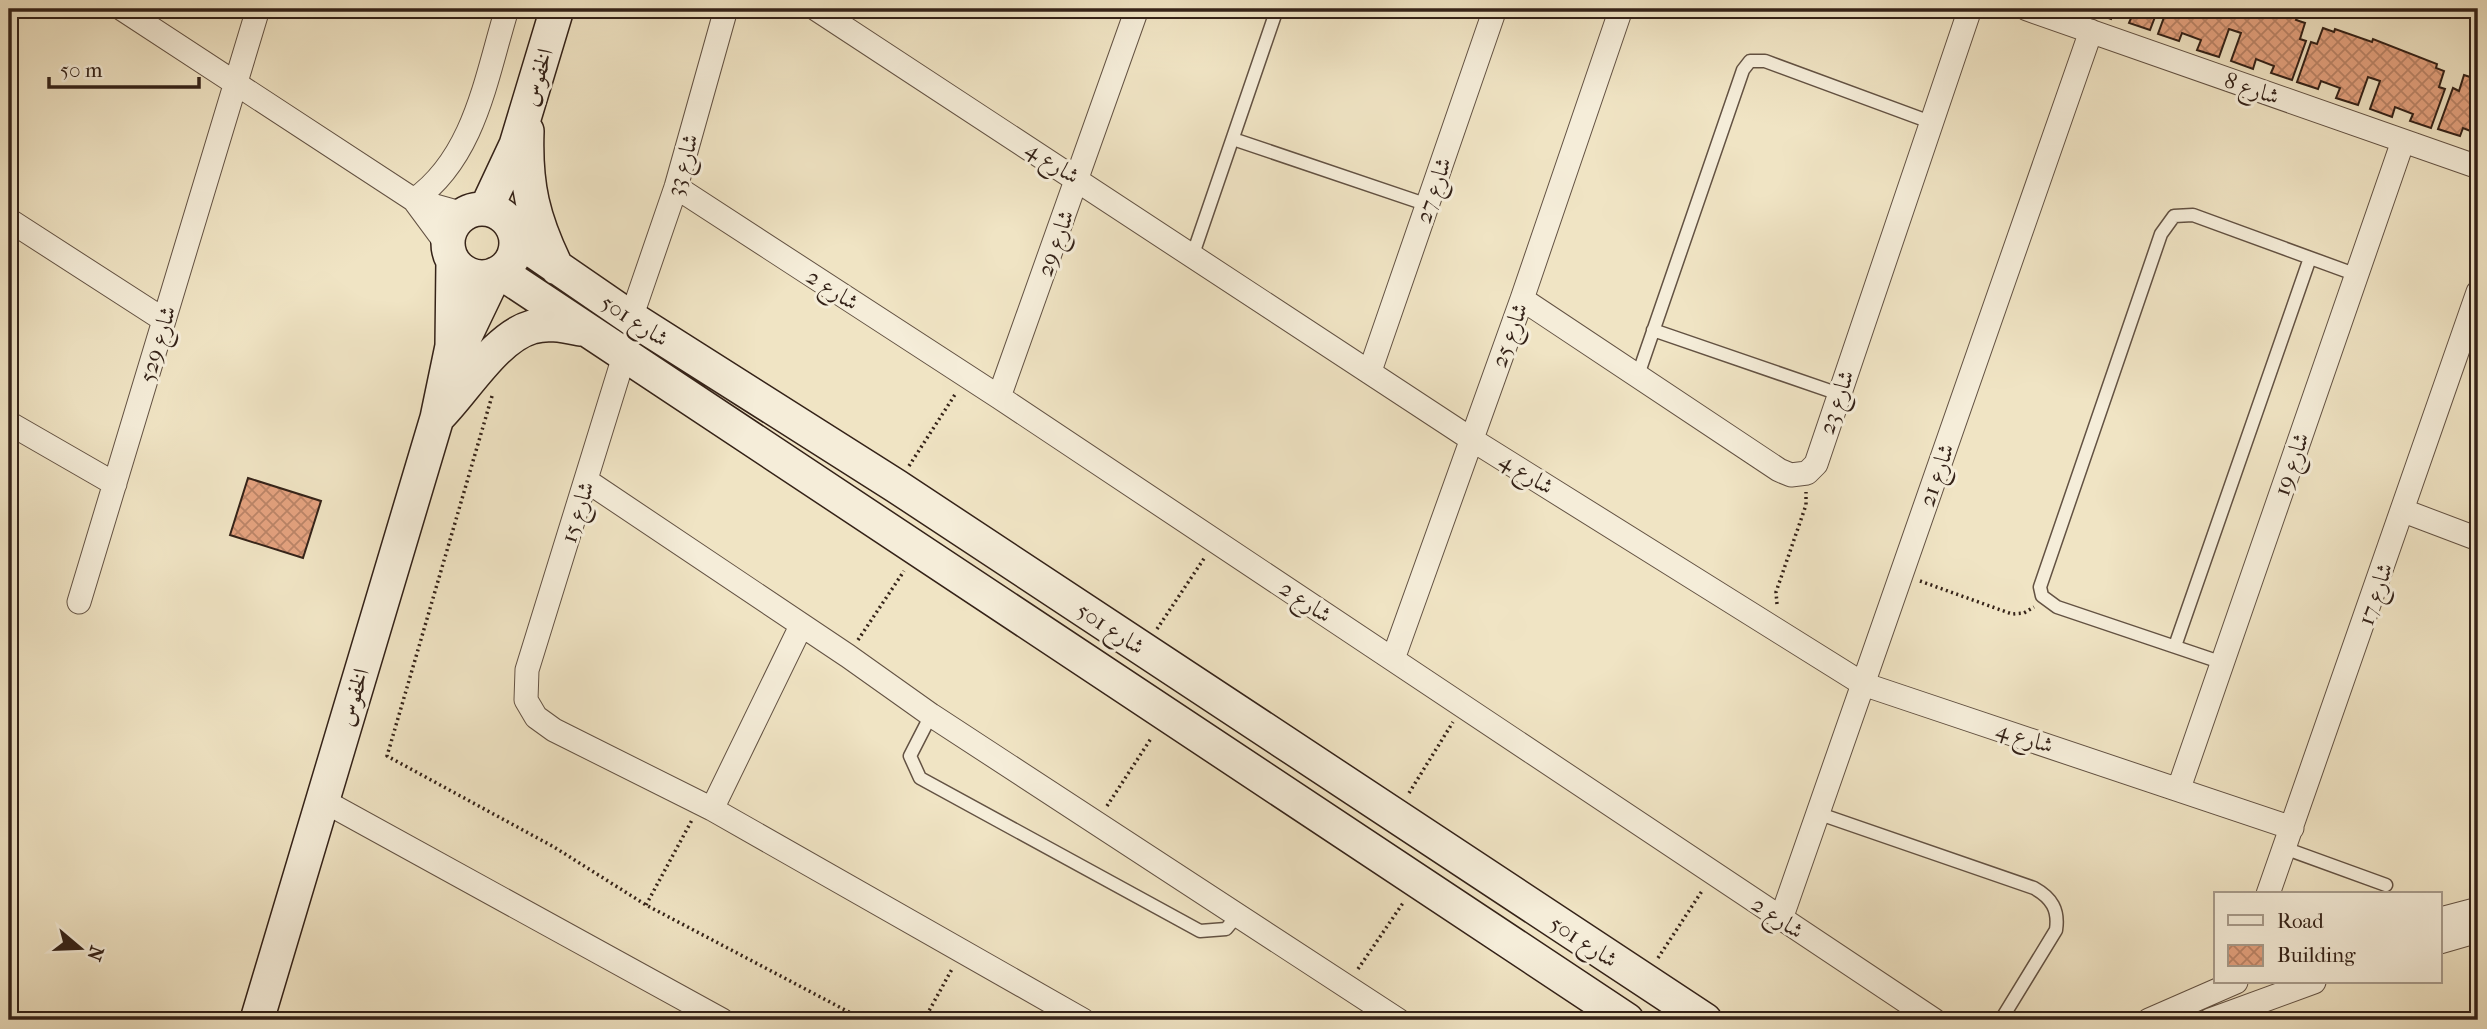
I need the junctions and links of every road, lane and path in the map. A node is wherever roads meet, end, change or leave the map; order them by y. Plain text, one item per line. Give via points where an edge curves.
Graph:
1 (122, 9) edge
2 (258, 9) edge
3 (508, 9) edge
4 (558, 9) edge
5 (726, 9) edge
6 (816, 9) edge
7 (1137, 9) edge
8 (1277, 9) edge
9 (1495, 9) edge
10 (1621, 9) edge
11 (1970, 9) edge
12 (2026, 9) edge
13 (2091, 31) junction
14 (235, 85) junction
15 (528, 106) junction
16 (1933, 123) junction
17 (1233, 139) junction
18 (2403, 141) junction
19 (2478, 167) edge
20 (1078, 179) junction
21 (676, 187) junction
22 (414, 200) junction
23 (1428, 205) junction
24 (9, 220) edge
25 (494, 222) junction
26 (451, 254) junction
27 (1192, 257) junction
28 (2310, 258) junction
29 (558, 270) junction
30 (497, 273) junction
31 (2357, 275) junction
32 (2478, 292) edge
33 (1522, 299) junction
34 (631, 318) junction
35 (164, 320) junction
36 (587, 330) junction
37 (1653, 330) junction
38 (625, 353) junction
39 (1370, 371) junction
40 (448, 373) junction
41 (1638, 375) junction
42 (966, 376) junction
43 (1839, 394) junction
44 (999, 397) junction
45 (437, 418) junction
46 (9, 423) edge
47 (1471, 439) junction
48 (1800, 475) junction
49 (587, 481) junction
50 (115, 484) junction
51 (896, 486) junction
52 (2404, 511) junction
53 (2478, 539) edge
54 (1216, 541) junction
55 (919, 549) junction
56 (1902, 575) junction
57 (2042, 596) junction
58 (79, 602) dead end
59 (1781, 608) dead end
60 (801, 626) junction
61 (2175, 646) junction
62 (1143, 650) junction
63 (848, 656) junction
64 (1393, 659) junction
65 (2223, 663) junction
66 (1863, 684) junction
67 (1463, 706) junction
68 (1167, 714) junction
69 (930, 715) junction
70 (2179, 788) junction
71 (322, 800) junction
72 (707, 807) junction
73 (1817, 813) junction
74 (1395, 816) junction
75 (1096, 822) junction
76 (2288, 838) junction
77 (1714, 874) junction
78 (1418, 881) junction
79 (2386, 885) dead end
80 (2270, 892) edge
81 (646, 905) dead end
82 (2478, 909) edge
83 (1237, 916) junction
84 (2442, 918) edge
85 (1781, 919) junction
86 (2478, 931) edge
87 (2442, 941) edge
88 (961, 952) junction
89 (1643, 980) junction
90 (2232, 984) edge
91 (2238, 984) edge
92 (2308, 984) edge
93 (1347, 985) junction
94 (2246, 1005) junction
95 (257, 1020) edge
96 (722, 1020) edge
97 (924, 1020) edge
98 (1083, 1020) edge
99 (1398, 1020) edge
100 (1627, 1020) edge
101 (1705, 1020) edge
102 (1934, 1020) edge
103 (2001, 1020) edge
104 (2149, 1020) edge
105 (2210, 1020) edge

1 - 14 street, شارع 501
2 - 14 street, شارع 529
3 - 22 street via 463,146 443,177
4 - 15 street, الخفوس
5 - 21 street, شارع 33
6 - 20 street, شارع 4
7 - 20 street, شارع 29
8 - 17 lane
9 - 23 street, شارع 27
10 - 33 street, شارع 25
11 - 16 street, شارع 23
12 - 13 street, شارع 8
13 - 18 street, شارع 8
13 - 56 street, شارع 21
14 - 22 street, شارع 501
14 - 35 street, شارع 529
15 - 25 street, الخفوس
15 - 29 street via 530,198 539,231
16 - 37 lane via 1765,61 1751,61 1743,70
16 - 43 street, شارع 23
17 - 23 lane
17 - 27 lane
18 - 19 street, شارع 8
18 - 31 street, شارع 19
20 - 27 street, شارع 4
20 - 44 street, شارع 29
21 - 34 street, شارع 33
21 - 42 street, شارع 2
22 - 25 street, شارع 501
22 - 26 street, شارع 501
23 - 39 street, شارع 27
24 - 35 street
25 - 26 street via 450,231
25 - 29 street, شارع 501
25 - 30 street, الخفوس via 511,261
26 - 30 street via 476,276
26 - 40 street, الخفوس via 454,317
27 - 39 street, شارع 4
28 - 31 lane
28 - 57 lane via 2193,215 2174,216 2166,224 2042,577
28 - 61 lane
29 - 34 street, شارع 501
30 - 36 street, شارع 501
30 - 40 street, الخفوس
31 - 65 street, شارع 19
32 - 52 street, شارع 17
33 - 41 street
33 - 47 street, شارع 25
34 - 51 street, شارع 501
35 - 50 street, شارع 529
36 - 38 street, شارع 501
36 - 45 street via 545,325 516,334 495,351
37 - 41 lane
37 - 43 lane
38 - 49 street, شارع 15
38 - 55 street, شارع 501
39 - 47 street, شارع 4
40 - 45 street, الخفوس
41 - 48 street via 1779,470
42 - 44 street, شارع 2
42 - 51 path
43 - 48 street, شارع 23 via 1816,464
44 - 54 street, شارع 2
45 - 71 street, الخفوس
46 - 50 street
47 - 64 street, شارع 25
47 - 66 street, شارع 4
48 - 59 path via 1806,505 1776,592 1774,601
49 - 60 street
49 - 72 street, شارع 15 via 527,670 526,700 544,723
50 - 58 street, شارع 529
51 - 62 street, شارع 501
52 - 53 street
52 - 76 street, شارع 17
54 - 62 path
54 - 64 street, شارع 2
55 - 63 path
55 - 68 street, شارع 501
56 - 57 path via 2012,614 2034,608
56 - 66 street, شارع 21
57 - 61 lane via 2057,607
60 - 63 street
60 - 72 street
61 - 65 lane
62 - 74 street, شارع 501
63 - 69 street
64 - 67 street, شارع 2
65 - 70 street, شارع 19
66 - 70 street, شارع 4
66 - 73 street, شارع 21
67 - 74 path
67 - 77 street, شارع 2
68 - 75 path
68 - 78 street, شارع 501
69 - 75 street
69 - 83 lane via 910,756 920,778 1200,931 1226,929
70 - 76 street, شارع 4
71 - 95 street, الخفوس
71 - 96 street
72 - 81 path
72 - 88 street
73 - 85 street, شارع 21
73 - 103 lane via 2034,888 2050,899 2058,919 2049,943
74 - 89 street, شارع 501
75 - 83 street
76 - 79 lane
76 - 80 street, شارع 17
77 - 85 street, شارع 2
77 - 89 path
78 - 93 path
78 - 100 street, شارع 501
82 - 84 street
83 - 93 street
85 - 102 street, شارع 2
86 - 87 street
88 - 97 path
88 - 98 street
89 - 101 street, شارع 501
90 - 104 street
91 - 94 street
92 - 94 street
93 - 99 street
94 - 105 street

